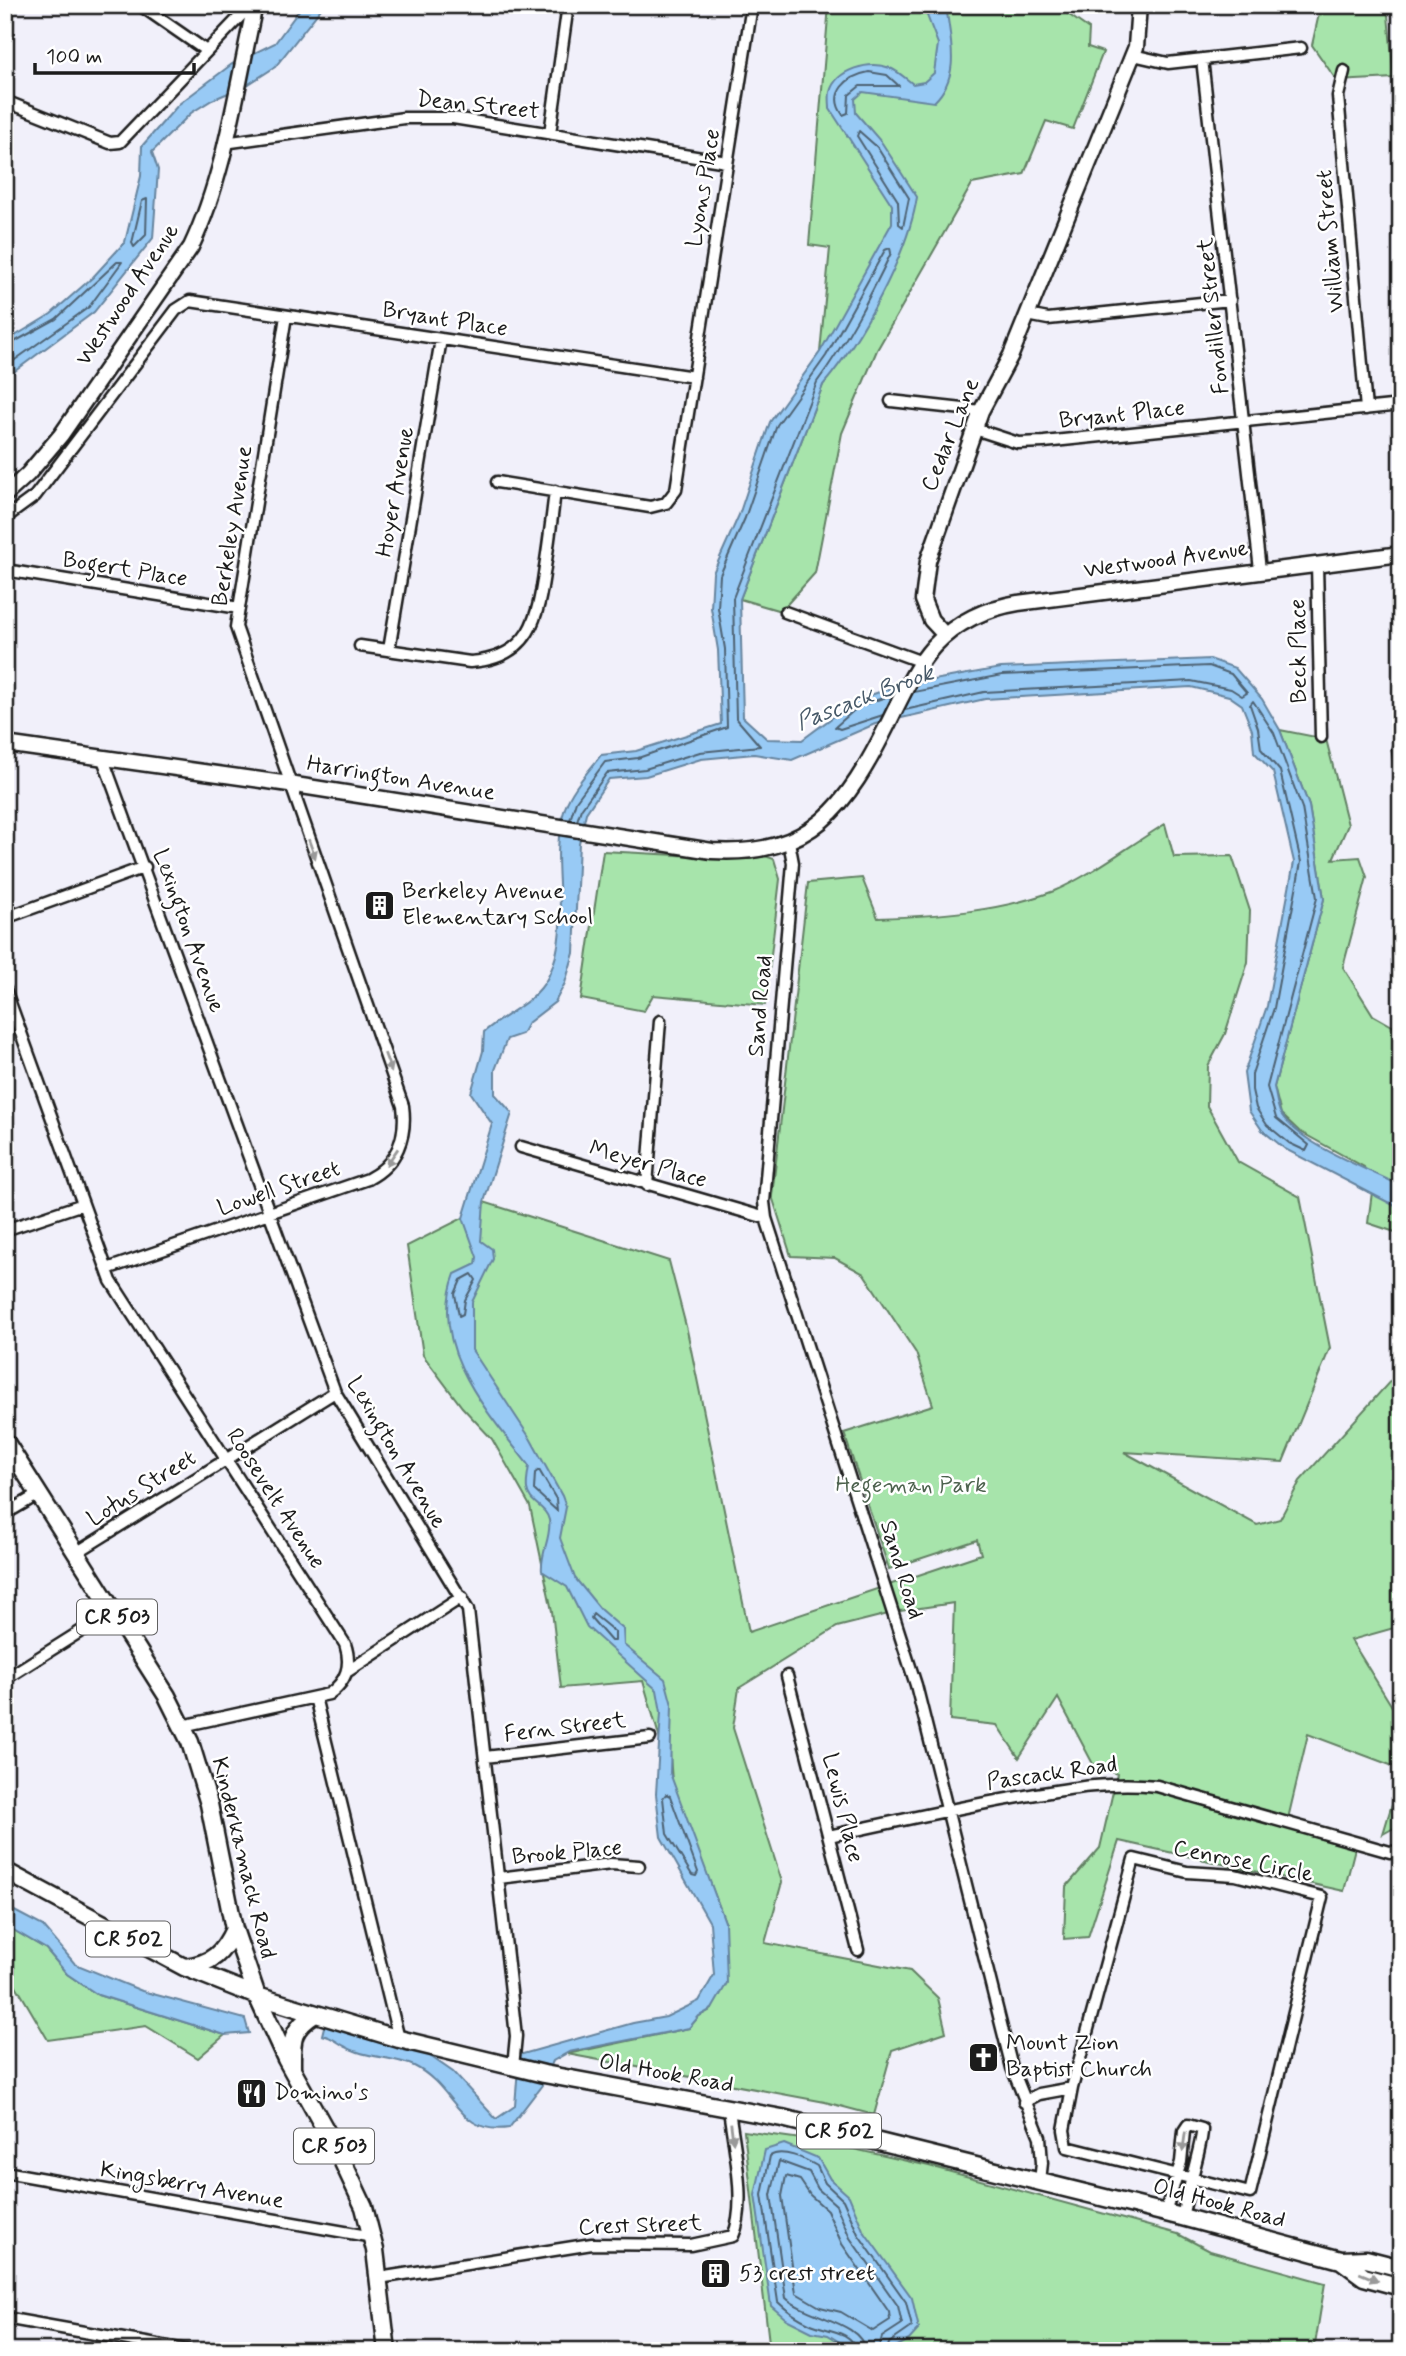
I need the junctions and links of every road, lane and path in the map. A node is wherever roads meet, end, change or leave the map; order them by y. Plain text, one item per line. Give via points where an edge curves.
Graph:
1 (141, 5) edge
2 (253, 5) edge
3 (568, 5) edge
4 (751, 5) edge
5 (1139, 5) edge
6 (1301, 48) dead end
7 (205, 50) junction
8 (1133, 55) junction
9 (1202, 60) junction
10 (1344, 71) dead end
11 (5, 101) edge
12 (550, 133) junction
13 (224, 144) junction
14 (727, 162) junction
15 (1230, 300) junction
16 (1027, 315) junction
17 (286, 316) junction
18 (441, 339) junction
19 (694, 377) junction
20 (891, 401) dead end
21 (1401, 405) edge
22 (1366, 409) junction
23 (981, 411) junction
24 (1245, 421) junction
25 (975, 429) junction
26 (497, 482) dead end
27 (555, 491) junction
28 (5, 495) edge
29 (5, 517) edge
30 (1401, 554) edge
31 (1317, 564) junction
32 (5, 570) edge
33 (1260, 570) junction
34 (239, 608) junction
35 (785, 612) dead end
36 (945, 635) junction
37 (360, 646) dead end
38 (389, 650) junction
39 (922, 662) junction
40 (1321, 737) dead end
41 (5, 744) edge
42 (1401, 747) edge
43 (103, 759) junction
44 (1401, 772) edge
45 (289, 784) junction
46 (789, 842) junction
47 (145, 867) junction
48 (5, 918) edge
49 (5, 989) edge
50 (660, 1021) dead end
51 (399, 1093) joint
52 (521, 1147) dead end
53 (647, 1185) junction
54 (83, 1204) junction
55 (270, 1213) junction
56 (766, 1218) junction
57 (5, 1230) edge
58 (107, 1269) junction
59 (335, 1392) junction
60 (5, 1441) edge
61 (227, 1460) junction
62 (39, 1494) junction
63 (5, 1514) edge
64 (76, 1553) junction
65 (462, 1597) junction
66 (113, 1611) junction
67 (348, 1671) junction
68 (787, 1676) dead end
69 (5, 1679) edge
70 (315, 1697) junction
71 (182, 1726) junction
72 (650, 1738) dead end
73 (485, 1757) junction
74 (947, 1809) junction
75 (829, 1836) junction
76 (1401, 1851) edge
77 (639, 1867) dead end
78 (5, 1871) edge
79 (499, 1878) junction
80 (234, 1929) junction
81 (858, 1950) dead end
82 (184, 1967) junction
83 (257, 1996) junction
84 (315, 2014) junction
85 (399, 2039) junction
86 (513, 2067) junction
87 (291, 2070) junction
88 (1072, 2088) junction
89 (1024, 2102) junction
90 (729, 2109) junction
91 (5, 2172) edge
92 (1177, 2175) junction
93 (1190, 2178) junction
94 (1040, 2182) junction
95 (1165, 2213) junction
96 (1182, 2217) junction
97 (373, 2237) junction
98 (1341, 2260) junction
99 (1401, 2268) edge
100 (379, 2278) junction
101 (1401, 2287) edge
102 (5, 2318) edge
103 (191, 2351) edge
104 (387, 2351) edge

1 - 7 street
2 - 7 street
2 - 13 street, Westwood Avenue
3 - 12 street
4 - 14 street, Lyons Place
5 - 8 street, Cedar Lane
6 - 9 street
7 - 11 street via 115,144
8 - 9 street via 1168,63
8 - 16 street, Cedar Lane
9 - 15 street, Fondiller Street
10 - 22 street, William Street via 1338,96
12 - 13 street, Dean Street via 453,118 404,118
12 - 14 street, Dean Street
13 - 28 street, Westwood Avenue via 191,247 61,435
14 - 19 street, Lyons Place
15 - 16 street via 1048,319
15 - 24 street, Fondiller Street
16 - 23 street, Cedar Lane
17 - 18 street, Bryant Place
17 - 29 street, Bryant Place via 190,301 176,310 35,496
17 - 34 street, Berkeley Avenue
18 - 19 street, Bryant Place
18 - 38 street, Hoyer Avenue
19 - 27 street, Lyons Place via 676,490 666,503 650,507
20 - 23 street
21 - 22 street, Bryant Place
22 - 24 street, Bryant Place
23 - 25 street, Cedar Lane
24 - 25 street, Bryant Place via 1018,443
24 - 33 street, Fondiller Street
25 - 36 street, Cedar Lane via 925,573 923,600 931,620
26 - 27 street, Lyons Place
27 - 38 street via 540,609 521,642 497,657 470,662
30 - 31 street, Westwood Avenue
31 - 33 street, Westwood Avenue
31 - 40 street, Beck Place
32 - 34 street, Bogert Place
33 - 36 street, Westwood Avenue via 998,607
34 - 45 street, Berkeley Avenue via 236,627
35 - 39 street
36 - 39 street
37 - 38 street
39 - 46 street via 853,786 806,835
41 - 43 street, Harrington Avenue
42 - 44 street
43 - 45 street, Harrington Avenue
43 - 47 street, Lexington Avenue
45 - 46 street, Harrington Avenue via 726,851
45 -> 51 street, Berkeley Avenue
46 - 56 street, Sand Road via 793,863
47 - 48 street
47 - 55 street, Lexington Avenue
49 - 54 street, Roosevelt Avenue
50 - 53 street
51 -> 55 street, Lowell Street via 404,1133 385,1167 368,1179
52 - 53 street, Meyer Place
53 - 56 street, Meyer Place
54 - 57 street
54 - 58 street, Roosevelt Avenue
55 - 58 street, Lowell Street
55 - 59 street, Lexington Avenue
56 - 74 street, Sand Road via 900,1630
58 - 61 street, Roosevelt Avenue
59 - 61 street, Lotus Street
59 - 65 street, Lexington Avenue
60 - 62 main road, Kinderkamack Road / CR 503
61 - 64 street, Lotus Street
61 - 67 street, Roosevelt Avenue via 345,1644
62 - 63 street
62 - 64 main road, Kinderkamack Road / CR 503
64 - 66 main road, Kinderkamack Road / CR 503
65 - 67 street
65 - 73 street, Lexington Avenue via 471,1624
66 - 69 street
66 - 71 main road, Kinderkamack Road / CR 503
67 - 70 street via 337,1689
68 - 75 street, Lewis Place
70 - 71 street
70 - 85 street
71 - 80 main road, Kinderkamack Road / CR 503 via 209,1804
72 - 73 street, Fern Street
73 - 79 street, Lexington Avenue
74 - 75 street, Pascack Road
74 - 76 street, Pascack Road via 1102,1783 1129,1783 1167,1788 1390,1852
74 - 89 street, Sand Road
75 - 81 street, Lewis Place
77 - 79 street, Brook Place via 611,1864
78 - 82 main road, Old Hook Road / CR 502
79 - 86 street, Lexington Avenue via 516,2036
80 - 82 main road via 218,1956 202,1965
80 - 83 main road, Kinderkamack Road / CR 503
82 - 83 main road, Old Hook Road / CR 502
83 - 84 main road, Old Hook Road / CR 502
83 - 87 main road, Kinderkamack Road / CR 503
84 - 85 main road, Old Hook Road / CR 502
84 - 87 main road via 298,2024 292,2040
85 - 86 main road, Old Hook Road / CR 502
86 - 90 main road, Old Hook Road / CR 502
87 - 97 main road, Kinderkamack Road / CR 503 via 355,2184
88 - 89 street via 1038,2094
88 - 92 street, Cenrose Circle via 1064,2130 1067,2147
88 - 93 street, Cenrose Circle via 1134,1858 1187,1872 1235,1875 1322,1897 1250,2193
89 - 94 street, Sand Road via 1040,2137
90 - 94 main road, Old Hook Road / CR 502
90 -> 100 street, Crest Street via 735,2157 737,2228 733,2236 691,2245 592,2244
91 - 97 street, Kingsberry Avenue
92 - 93 street, Cenrose Circle
93 -> 92 street via 1204,2136 1202,2129 1195,2127 1184,2131
92 - 95 street
93 - 96 street
94 - 95 main road, Old Hook Road / CR 502
95 - 96 main road, Old Hook Road / CR 502
96 - 98 main road, Old Hook Road / CR 502
97 - 100 main road, Kinderkamack Road / CR 503
98 - 99 main road, Old Hook Road / CR 502 via 1366,2259
98 -> 101 main road, Old Hook Road / CR 502 via 1364,2277
100 - 104 main road, Kinderkamack Road / CR 503
102 - 103 street

